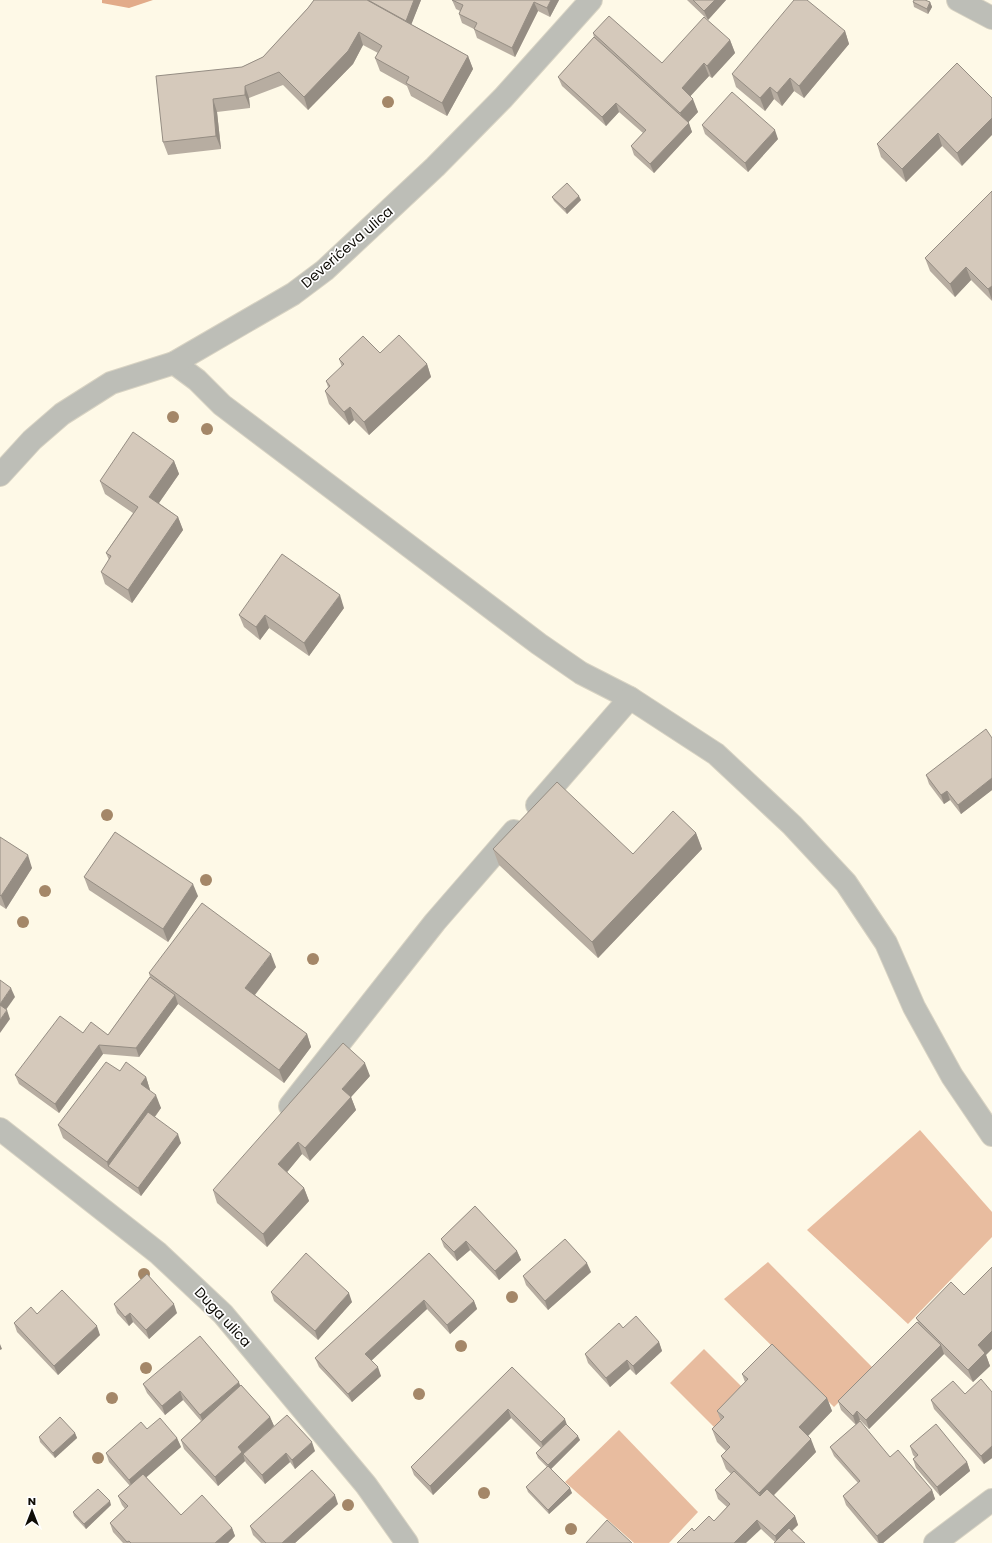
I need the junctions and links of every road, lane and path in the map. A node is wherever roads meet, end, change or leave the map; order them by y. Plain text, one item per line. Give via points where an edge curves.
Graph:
1 (591, 0) edge
2 (958, 0) edge
3 (992, 18) edge
4 (174, 363) junction
5 (0, 475) edge
6 (630, 698) junction
7 (289, 1107) edge
8 (0, 1129) edge
9 (992, 1135) edge
10 (992, 1500) edge
11 (407, 1543) edge
12 (935, 1543) edge

1 - 4 street, Deverićeva ulica via 503,98 429,173 325,270 293,294
2 - 3 street
4 - 5 street, Deverićeva ulica via 111,383 62,414 32,440
4 - 6 street via 198,380 222,405 539,644 581,673
6 - 7 street via 435,922
6 - 9 street via 716,754 792,824 846,883 886,943 914,1007 952,1076
8 - 11 street, Duga ulica via 158,1253 223,1314 366,1486
10 - 12 street

